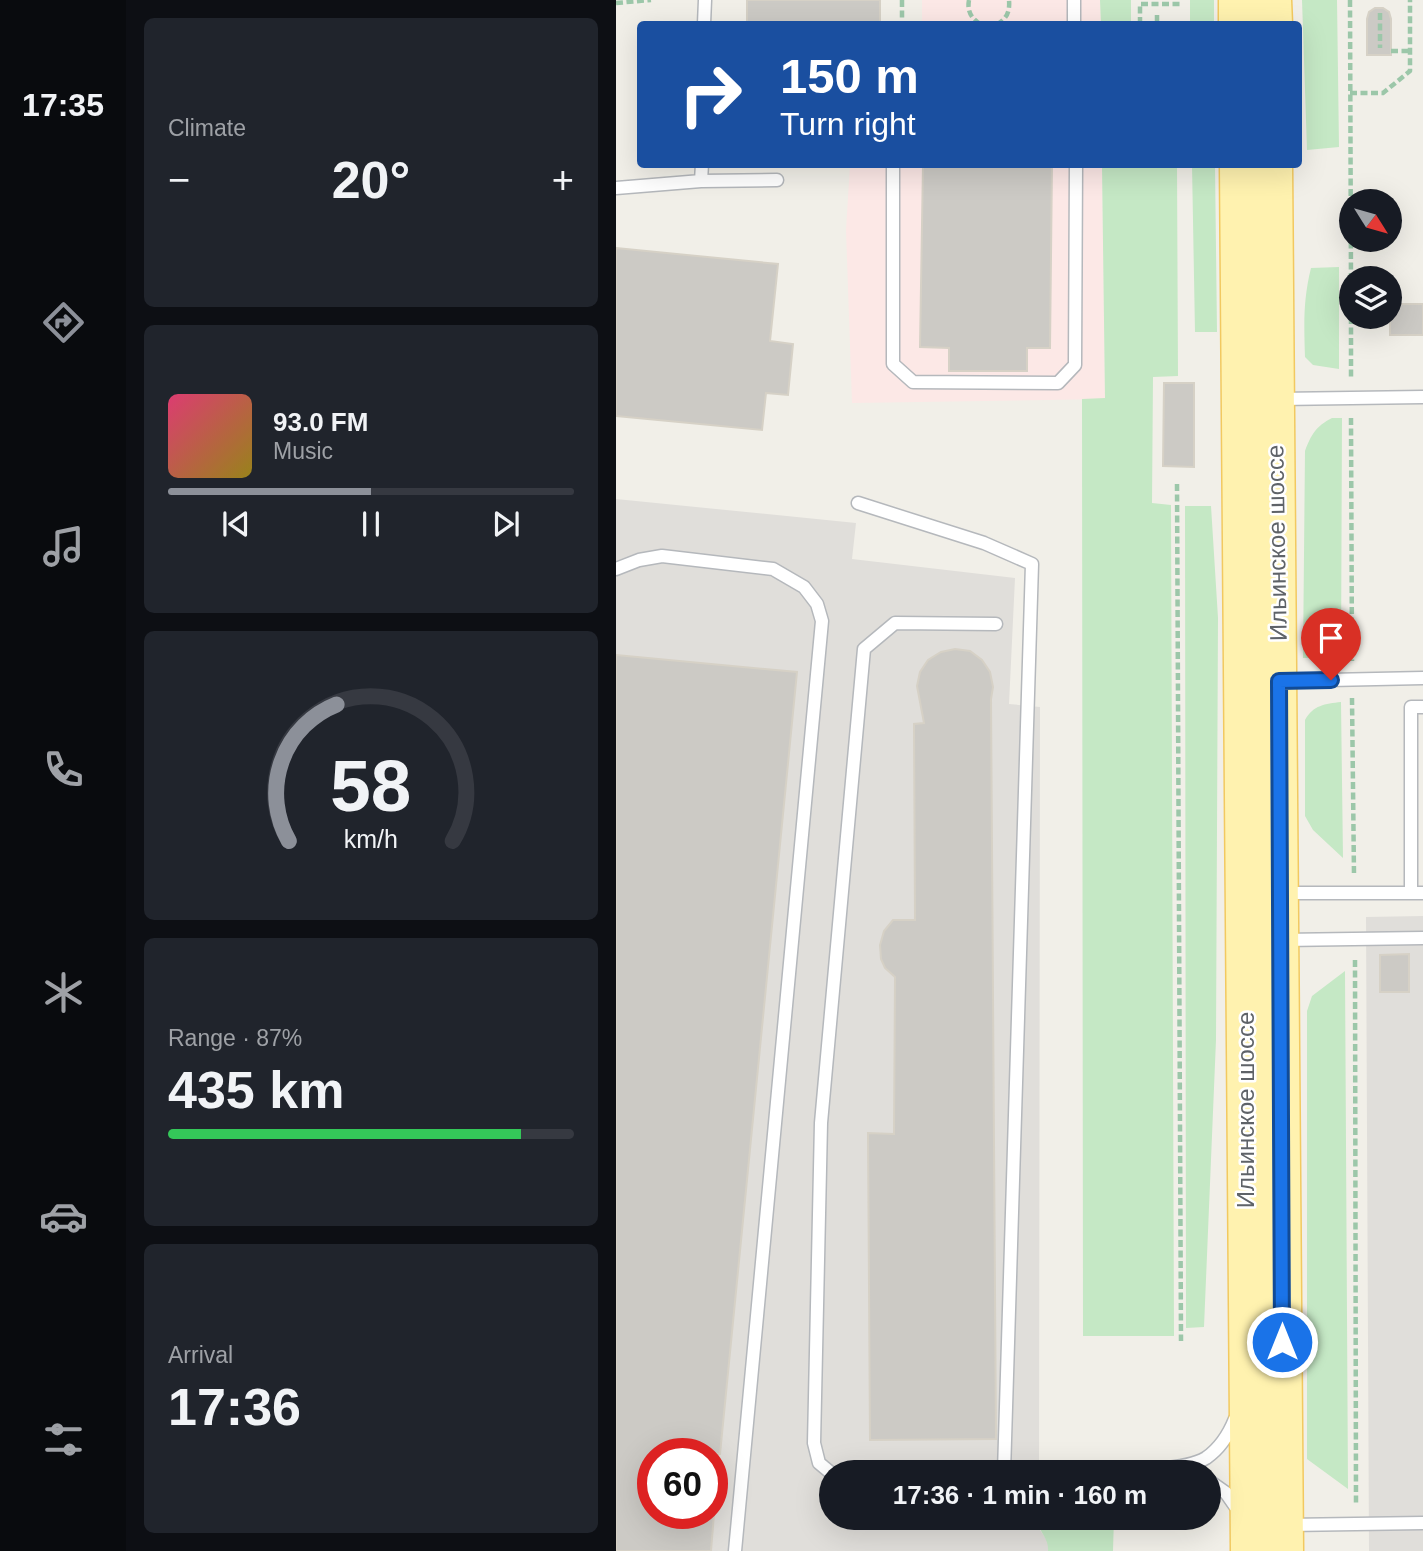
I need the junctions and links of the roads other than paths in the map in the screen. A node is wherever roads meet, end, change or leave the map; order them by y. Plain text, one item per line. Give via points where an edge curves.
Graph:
1 (705, 0) edge
2 (1074, 0) edge
3 (1238, 0) edge
4 (1272, 0) edge
5 (704, 21) edge
6 (1074, 21) edge
7 (1238, 21) edge
8 (1273, 21) edge
9 (702, 168) edge
10 (893, 168) edge
11 (1076, 168) edge
12 (1239, 168) edge
13 (1273, 168) edge
14 (777, 180) dead end
15 (701, 181) junction
16 (616, 188) edge
17 (1423, 397) edge
18 (1275, 399) junction
19 (858, 503) dead end
20 (616, 569) edge
21 (996, 624) dead end
22 (1423, 678) edge
23 (1279, 681) junction
24 (1423, 707) edge
25 (1279, 892) junction
26 (1417, 893) edge
27 (1423, 938) edge
28 (1279, 940) junction
29 (1248, 1364) junction
30 (1004, 1460) edge
31 (1200, 1460) edge
32 (819, 1463) edge
33 (1221, 1489) edge
34 (1423, 1523) edge
35 (1267, 1543) edge
36 (735, 1551) edge

1 - 5 lane
2 - 6 lane
3 - 7 main road
4 - 8 main road
9 - 15 lane
10 - 11 lane via 893,364 913,382 1058,383 1075,365
12 - 29 main road, Ильинское шоссе
13 - 18 main road, Ильинское шоссе
14 - 15 lane
15 - 16 lane
17 - 18 lane
18 - 23 main road, Ильинское шоссе
19 - 30 lane via 984,543 1032,564
20 - 36 lane via 662,556 773,569 804,587 817,604 822,621
21 - 32 lane via 895,623 864,649 821,1123 814,1443
22 - 23 lane
23 - 25 main road, Ильинское шоссе
24 - 26 lane via 1411,707
25 - 26 lane
25 - 28 main road, Ильинское шоссе
27 - 28 lane
28 - 35 main road, Ильинское шоссе
29 - 31 lane via 1229,1434
29 - 35 main road, Ильинское шоссе
33 - 35 lane
34 - 35 lane

